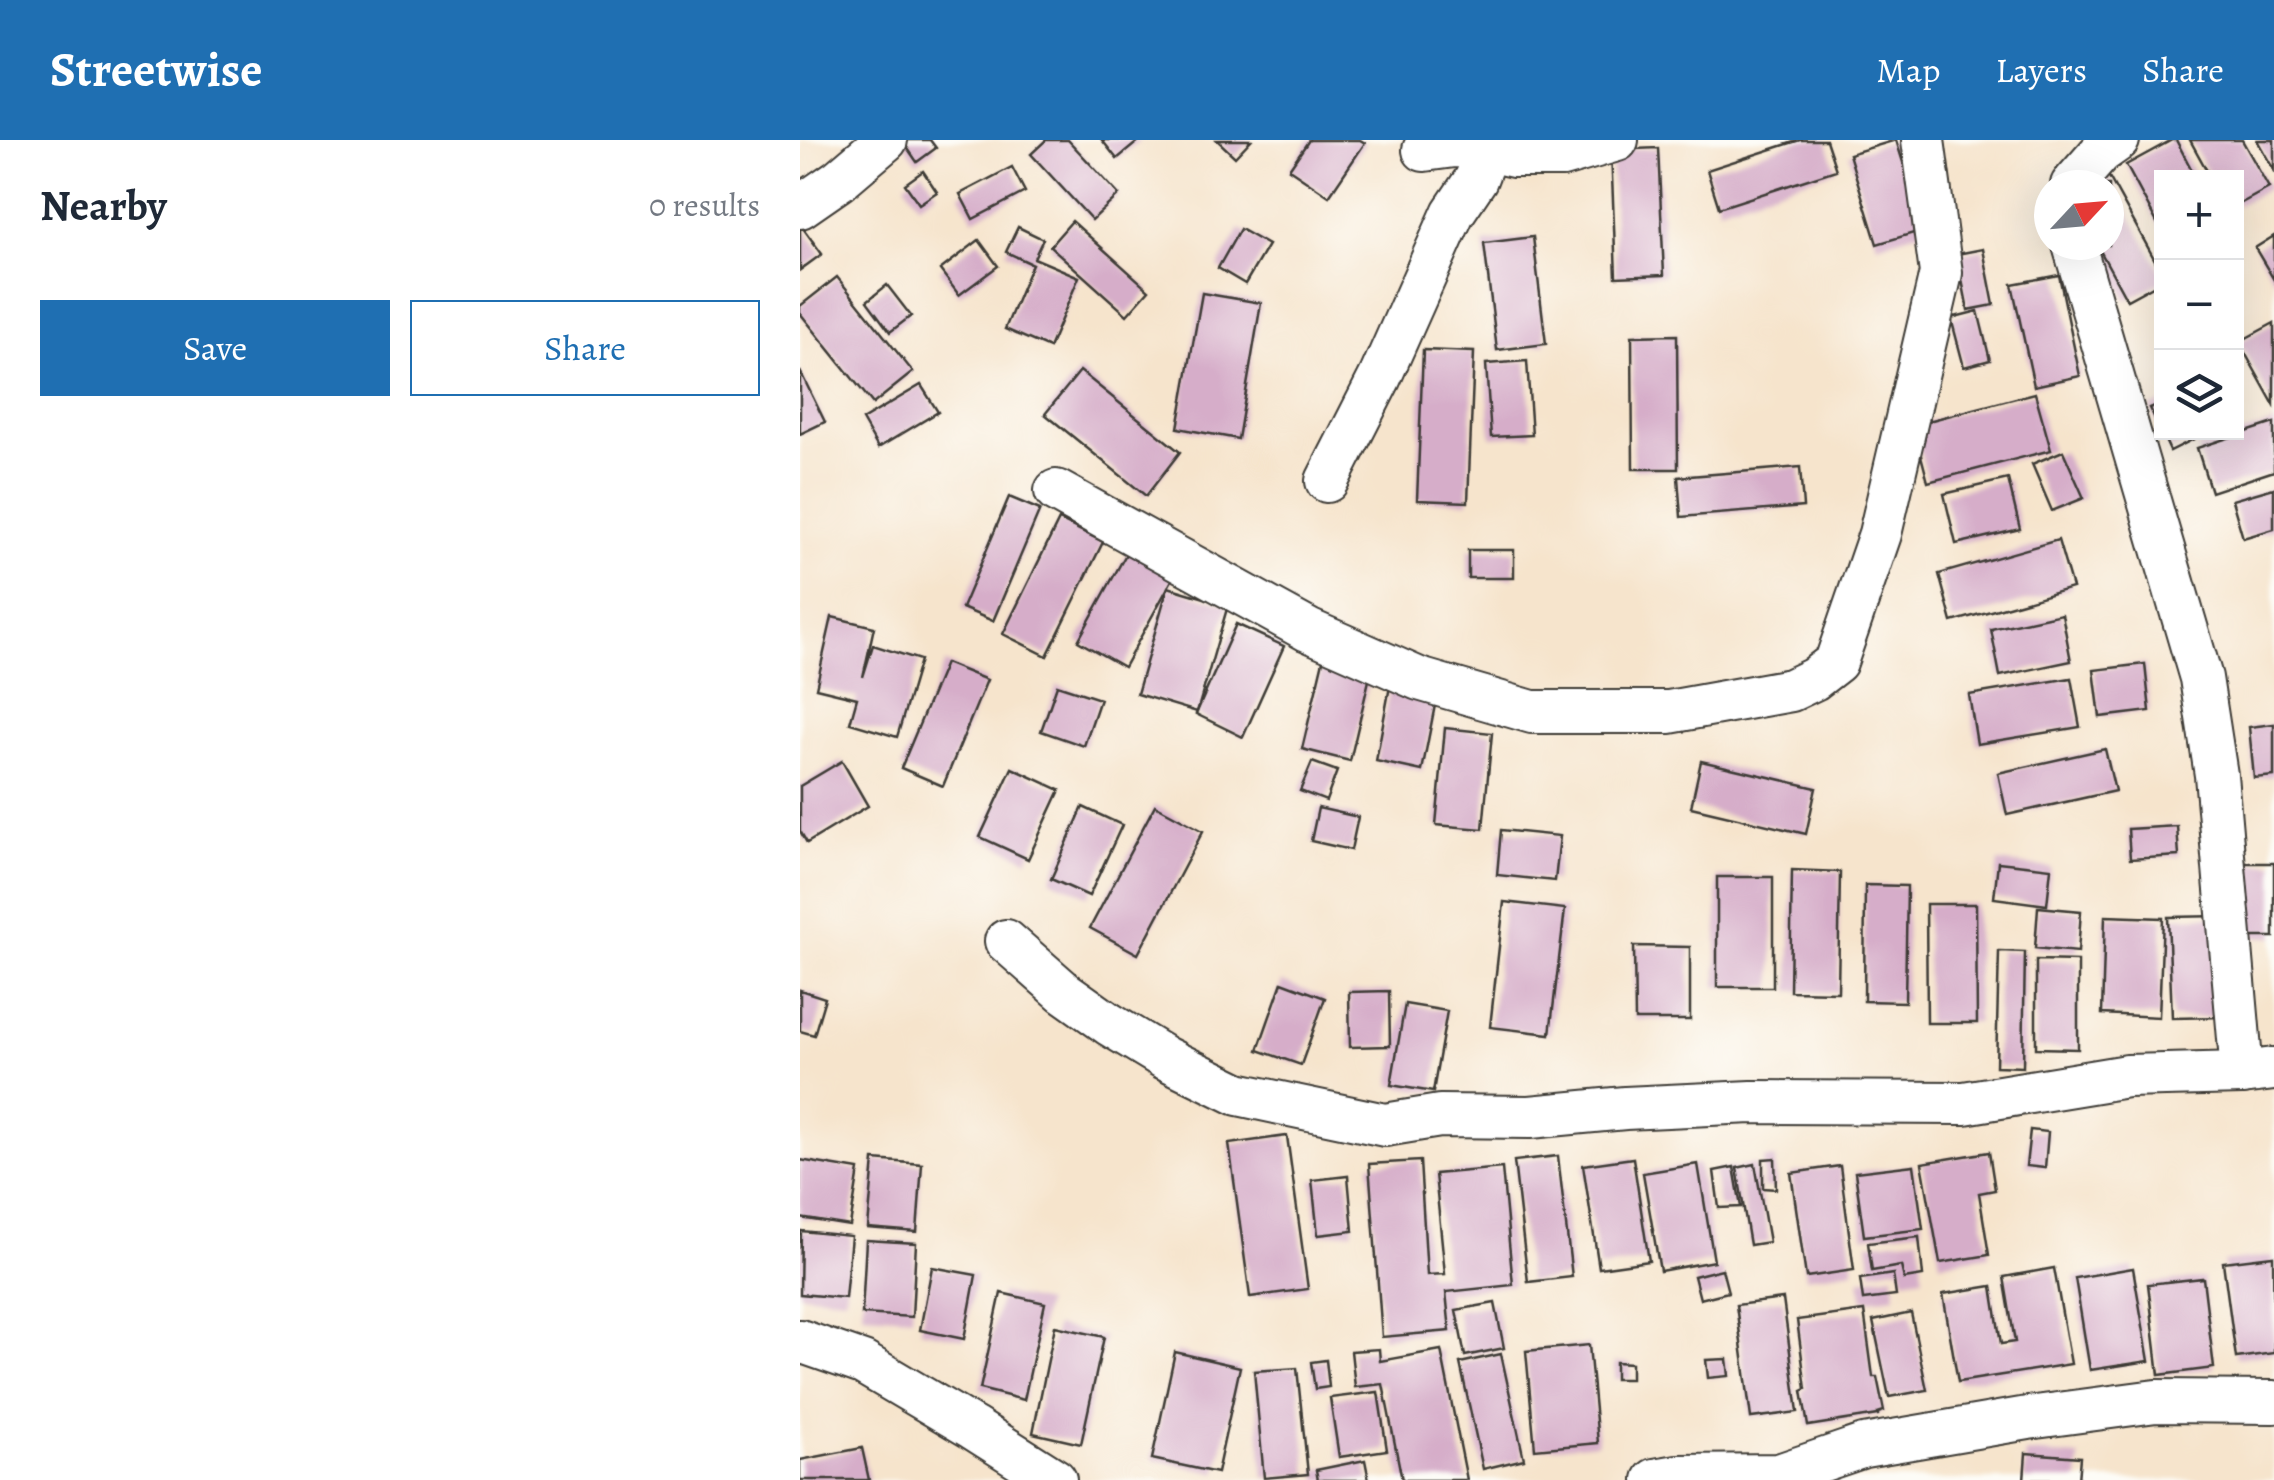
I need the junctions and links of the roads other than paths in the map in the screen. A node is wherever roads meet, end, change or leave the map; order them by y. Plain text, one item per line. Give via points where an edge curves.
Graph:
1 (886, 140) edge
2 (1617, 140) edge
3 (1923, 140) edge
4 (2118, 140) edge
5 (1424, 150) dead end
6 (1487, 150) junction
7 (2085, 170) edge
8 (800, 207) edge
9 (2078, 260) edge
10 (1328, 481) dead end
11 (1056, 491) dead end
12 (1006, 941) dead end
13 (2258, 1071) edge
14 (800, 1341) edge
15 (2274, 1402) edge
16 (1782, 1478) edge
17 (1055, 1480) edge
18 (1655, 1480) edge

1 - 8 street
2 - 6 street via 1562,156
3 - 11 street via 1941,273 1880,534 1836,662 1791,690 1669,712 1532,712 1419,679 1308,630
4 - 7 street
5 - 6 street
6 - 10 street
9 - 13 street via 2202,678
12 - 13 street via 1109,1024 1238,1094 1385,1124 1752,1102 1964,1103 2127,1076
14 - 17 street via 863,1363
15 - 16 street via 2156,1401 2028,1418 1864,1446
16 - 18 street

